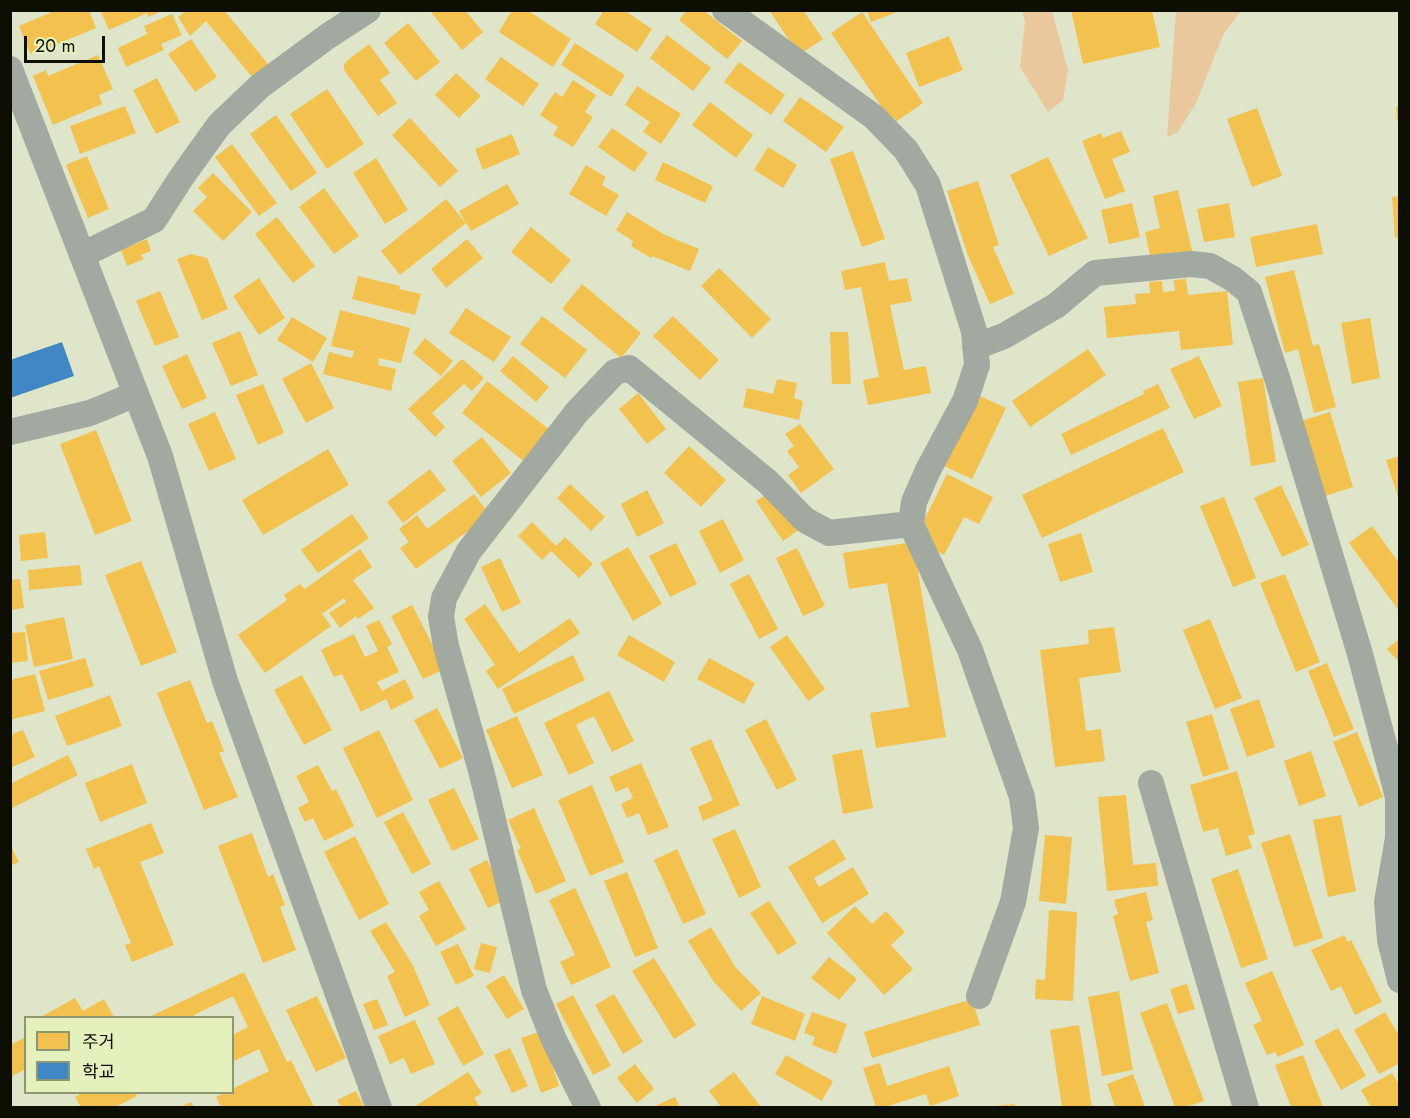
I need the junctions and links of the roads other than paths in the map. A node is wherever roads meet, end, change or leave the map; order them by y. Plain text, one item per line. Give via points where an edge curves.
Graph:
1 (368, 10) edge
2 (725, 10) edge
3 (10, 69) edge
4 (82, 255) junction
5 (975, 347) junction
6 (136, 394) junction
7 (10, 432) edge
8 (911, 524) junction
9 (1151, 783) dead end
10 (1400, 980) edge
11 (980, 996) dead end
12 (379, 1107) edge
13 (588, 1107) edge
14 (1246, 1107) edge

1 - 4 street via 260,86 219,125 153,220
2 - 5 street via 874,117 906,150 928,185 974,331
3 - 4 street
4 - 6 street
5 - 8 street via 977,365 964,401 914,502
5 - 10 street via 1004,336 1057,305 1095,273 1191,264 1210,266 1249,292 1360,654 1398,797 1398,838 1387,902 1389,940
6 - 7 street via 90,413
6 - 12 street via 160,456 225,681
8 - 11 street via 970,650 1022,797 1026,828 1013,902
8 - 13 street via 829,533 805,520 768,482 629,368 615,372 577,412 469,551 444,598 441,617 446,646 482,774 534,990
9 - 14 street

